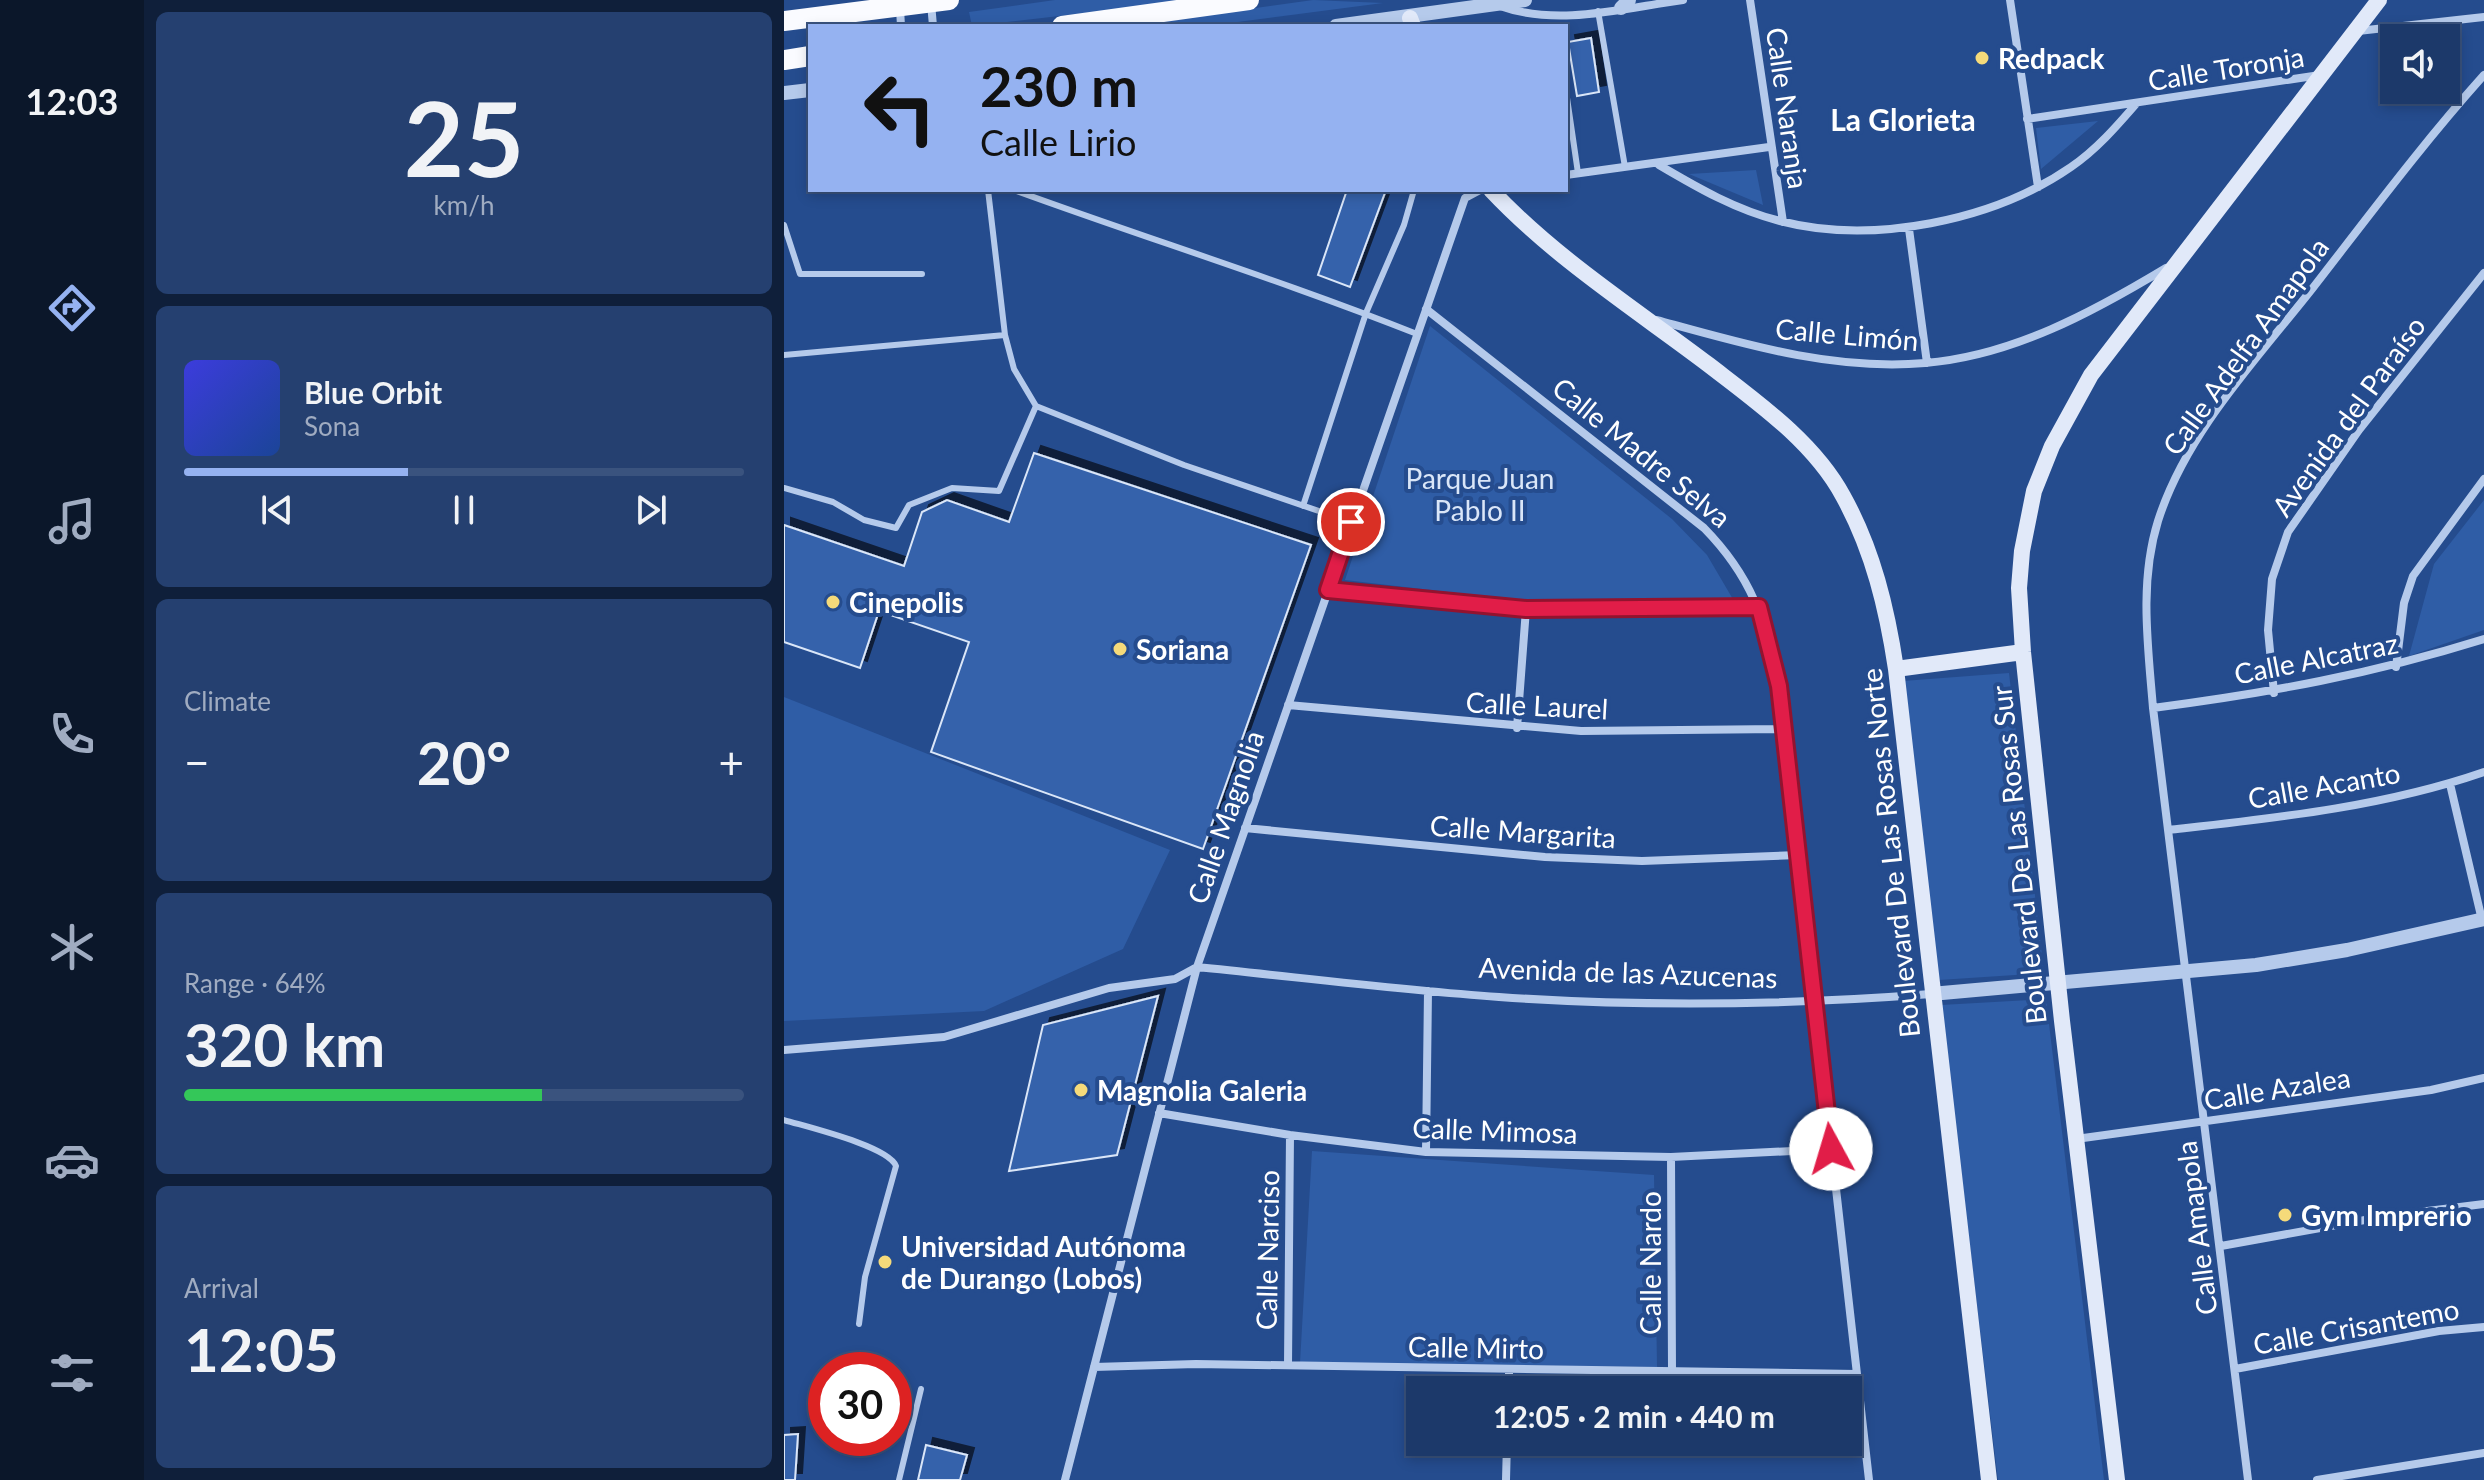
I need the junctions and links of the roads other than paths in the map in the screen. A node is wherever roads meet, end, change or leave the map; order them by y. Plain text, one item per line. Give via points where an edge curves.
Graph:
1 (900, 0) edge
2 (930, 0) edge
3 (949, 0) edge
4 (1249, 0) edge
5 (1525, 0) edge
6 (1683, 0) edge
7 (1750, 0) edge
8 (2010, 0) edge
9 (2379, 0) edge
10 (1625, 4) edge
11 (1496, 5) junction
12 (1598, 11) junction
13 (2484, 17) edge
14 (784, 21) edge
15 (1556, 21) edge
16 (1411, 22) edge
17 (901, 24) edge
18 (933, 24) edge
19 (1076, 24) edge
20 (1374, 24) edge
21 (2354, 32) junction
22 (808, 56) edge
23 (784, 60) edge
24 (2321, 75) junction
25 (2484, 75) edge
26 (808, 90) edge
27 (784, 93) edge
28 (2136, 104) junction
29 (1568, 105) edge
30 (2027, 119) junction
31 (1769, 147) junction
32 (1659, 165) junction
33 (1625, 167) junction
34 (1578, 173) junction
35 (1568, 175) edge
36 (2038, 187) junction
37 (988, 192) edge
38 (1019, 192) edge
39 (1413, 192) edge
40 (1476, 192) edge
41 (1493, 192) edge
42 (1783, 222) junction
43 (784, 225) edge
44 (1909, 229) junction
45 (2174, 264) junction
46 (2484, 273) edge
47 (922, 274) dead end
48 (1426, 309) junction
49 (1366, 313) junction
50 (1645, 317) junction
51 (1417, 334) junction
52 (1005, 335) junction
53 (784, 355) edge
54 (1927, 363) junction
55 (1036, 406) junction
56 (2484, 479) edge
57 (784, 488) edge
58 (1303, 506) junction
59 (1351, 522) junction
60 (1328, 590) junction
61 (1759, 607) junction
62 (1526, 609) junction
63 (2484, 639) edge
64 (2023, 652) junction
65 (2396, 667) junction
66 (1896, 669) junction
67 (2274, 693) junction
68 (1288, 705) junction
69 (2153, 708) junction
70 (1517, 728) junction
71 (1784, 729) junction
72 (2484, 772) edge
73 (2450, 784) junction
74 (1245, 828) junction
75 (2169, 830) junction
76 (1798, 855) junction
77 (2483, 919) edge
78 (1197, 967) junction
79 (2186, 972) junction
80 (2060, 984) junction
81 (1428, 991) junction
82 (1931, 994) junction
83 (1815, 1003) junction
84 (784, 1050) edge
85 (2484, 1078) edge
86 (1159, 1113) junction
87 (784, 1120) edge
88 (2205, 1122) junction
89 (1290, 1135) junction
90 (2075, 1139) junction
91 (1831, 1149) junction
92 (1426, 1152) junction
93 (1671, 1157) junction
94 (2484, 1204) edge
95 (2221, 1246) junction
96 (859, 1324) dead end
97 (2484, 1327) edge
98 (1288, 1365) junction
99 (1094, 1367) junction
100 (1672, 1369) junction
101 (2235, 1369) junction
102 (1509, 1370) junction
103 (1857, 1374) junction
104 (1509, 1376) edge
105 (921, 1389) dead end
106 (2484, 1453) edge
107 (1507, 1456) edge
108 (899, 1480) edge
109 (1065, 1480) edge
110 (1506, 1480) edge
111 (1869, 1480) edge
112 (1989, 1480) edge
113 (2117, 1480) edge
114 (2248, 1480) edge
115 (2317, 1480) edge

1 - 17 street
2 - 18 street
3 - 14 main road
4 - 19 main road
5 - 11 street
6 - 10 street
7 - 31 street, Calle Naranja
8 - 30 street
9 - 21 main road, Boulevard De Las Rosas Sur
10 - 12 street
11 - 15 street
11 - 16 street
12 - 15 street
12 - 33 lane
13 - 21 street
16 - 20 street
21 - 24 main road, Boulevard De Las Rosas Sur
22 - 23 main road
24 - 28 street, Calle Toronja
24 - 45 main road, Boulevard De Las Rosas Sur
25 - 69 street, Calle Adelfa Amapola via 2432,135 2179,467 2158,522 2147,573
26 - 27 street
28 - 30 street, Calle Toronja
28 - 36 street, Calle Toronja via 2095,148
29 - 34 lane
30 - 36 street
31 - 32 street
31 - 42 street, Calle Naranja
32 - 33 street
32 - 42 street, Calle Toronja via 1727,203
33 - 34 street
34 - 35 street
36 - 44 street, Calle Toronja via 1944,222
37 - 52 lane
38 - 49 lane
39 - 49 lane
40 - 48 street, Calle Magnolia via 1465,198
41 - 50 main road, Boulevard De Las Rosas Norte via 1549,245
42 - 44 street, Calle Toronja
43 - 47 lane via 800,274
44 - 54 street
45 - 54 street, Calle Limón via 2045,332
45 - 64 main road, Boulevard De Las Rosas Sur via 2091,375 2034,491 2019,588
46 - 67 street, Avenida del Paraíso via 2359,430 2288,532 2272,579 2268,630
48 - 51 street, Calle Magnolia
48 - 61 street, Calle Madre Selva via 1704,528 1728,553
49 - 51 lane
49 - 58 lane
50 - 54 street, Calle Limón via 1755,348 1821,359
50 - 66 main road, Boulevard De Las Rosas Norte via 1782,424 1843,494 1879,581
51 - 59 street, Calle Magnolia
52 - 53 lane
52 - 55 lane via 1014,369
55 - 57 lane via 996,493 952,488 909,505 893,529 833,502
55 - 58 lane
56 - 65 street via 2413,576
58 - 59 lane
59 - 60 street, Calle Magnolia
60 - 62 street
60 - 68 street, Calle Magnolia
61 - 62 street
61 - 71 street, Calle Madre Selva
62 - 70 street
63 - 65 street, Calle Alcatraz
64 - 66 main road
64 - 80 main road, Boulevard De Las Rosas Sur
65 - 67 street, Calle Alcatraz
66 - 82 main road, Boulevard De Las Rosas Norte
67 - 69 street, Calle Alcatraz
68 - 70 street, Calle Laurel
68 - 74 street, Calle Magnolia
69 - 75 street, Calle Adelfa Amapola
70 - 71 street, Calle Laurel via 1673,733
71 - 76 street, Calle Madre Selva
72 - 73 street, Calle Acanto
73 - 75 street, Calle Acanto via 2290,815
73 - 77 street
74 - 76 street, Calle Margarita via 1545,857 1642,861
74 - 78 street, Calle Magnolia
75 - 79 street, Calle Adelfa Amapola
76 - 83 street, Calle Madre Selva
77 - 79 street, Avenida de las Azucenas via 2347,950
78 - 81 street, Avenida de las Azucenas
78 - 84 street via 1175,979 1109,988 944,1037
78 - 86 street, Calle Magnolia
79 - 80 street, Avenida de las Azucenas
79 - 88 street, Calle Amapola
80 - 82 street, Avenida de las Azucenas
80 - 90 main road, Boulevard De Las Rosas Sur
81 - 83 street, Avenida de las Azucenas via 1574,1001
81 - 92 street
82 - 83 street, Avenida de las Azucenas
82 - 112 main road, Boulevard De Las Rosas Norte
83 - 91 street, Calle Madre Selva
85 - 88 street, Calle Azalea
86 - 89 street, Calle Mimosa
86 - 99 street, Calle Magnolia
87 - 96 lane via 894,1159
88 - 90 street, Calle Azalea
88 - 95 street, Calle Amapola
89 - 92 street, Calle Mimosa
89 - 98 street, Calle Narciso
90 - 113 main road, Boulevard De Las Rosas Sur
91 - 93 street, Calle Mimosa
91 - 103 street, Calle Madre Selva
92 - 93 street, Calle Mimosa
93 - 100 street, Calle Nardo
94 - 95 street
95 - 101 street, Calle Amapola
97 - 101 street, Calle Crisantemo
98 - 99 street, Calle Mirto
98 - 102 street, Calle Mirto
99 - 109 street, Calle Magnolia
100 - 102 street, Calle Mirto
100 - 103 street, Calle Mirto
101 - 114 street, Calle Amapola
102 - 104 street
103 - 111 street, Calle Madre Selva
105 - 108 lane
106 - 115 street
107 - 110 street

